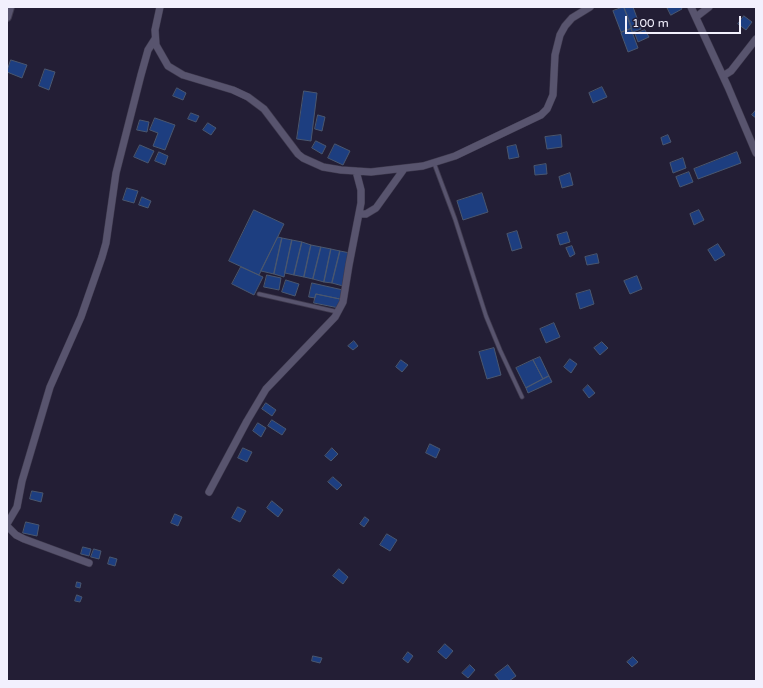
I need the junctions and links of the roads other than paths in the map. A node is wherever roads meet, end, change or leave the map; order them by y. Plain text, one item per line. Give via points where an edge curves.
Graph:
1 (10, 7) edge
2 (160, 7) edge
3 (590, 7) edge
4 (691, 7) edge
5 (709, 7) edge
6 (7, 17) edge
7 (696, 17) junction
8 (155, 39) junction
9 (756, 39) edge
10 (723, 76) junction
11 (756, 153) edge
12 (434, 163) junction
13 (404, 169) junction
14 (356, 171) junction
15 (359, 214) junction
16 (259, 294) dead end
17 (339, 312) junction
18 (522, 397) dead end
19 (209, 492) dead end
20 (7, 525) edge
21 (89, 563) dead end

1 - 6 street
2 - 8 street
3 - 12 street via 572,18 560,35 555,55 553,95 548,108 534,119 455,156
4 - 7 street
5 - 7 street
7 - 10 street
8 - 14 street via 160,53 168,66 174,70 233,90 258,104 292,148 303,158 323,167
8 - 20 street via 148,50 116,173 102,258 81,317 50,387 22,481 17,507
9 - 10 street via 731,71
10 - 11 street
12 - 13 street
12 - 18 lane via 486,316
13 - 14 street
13 - 15 street via 376,208 366,214
14 - 15 street via 361,190
15 - 17 street
16 - 17 lane
17 - 19 street via 266,389
20 - 21 street via 24,539

